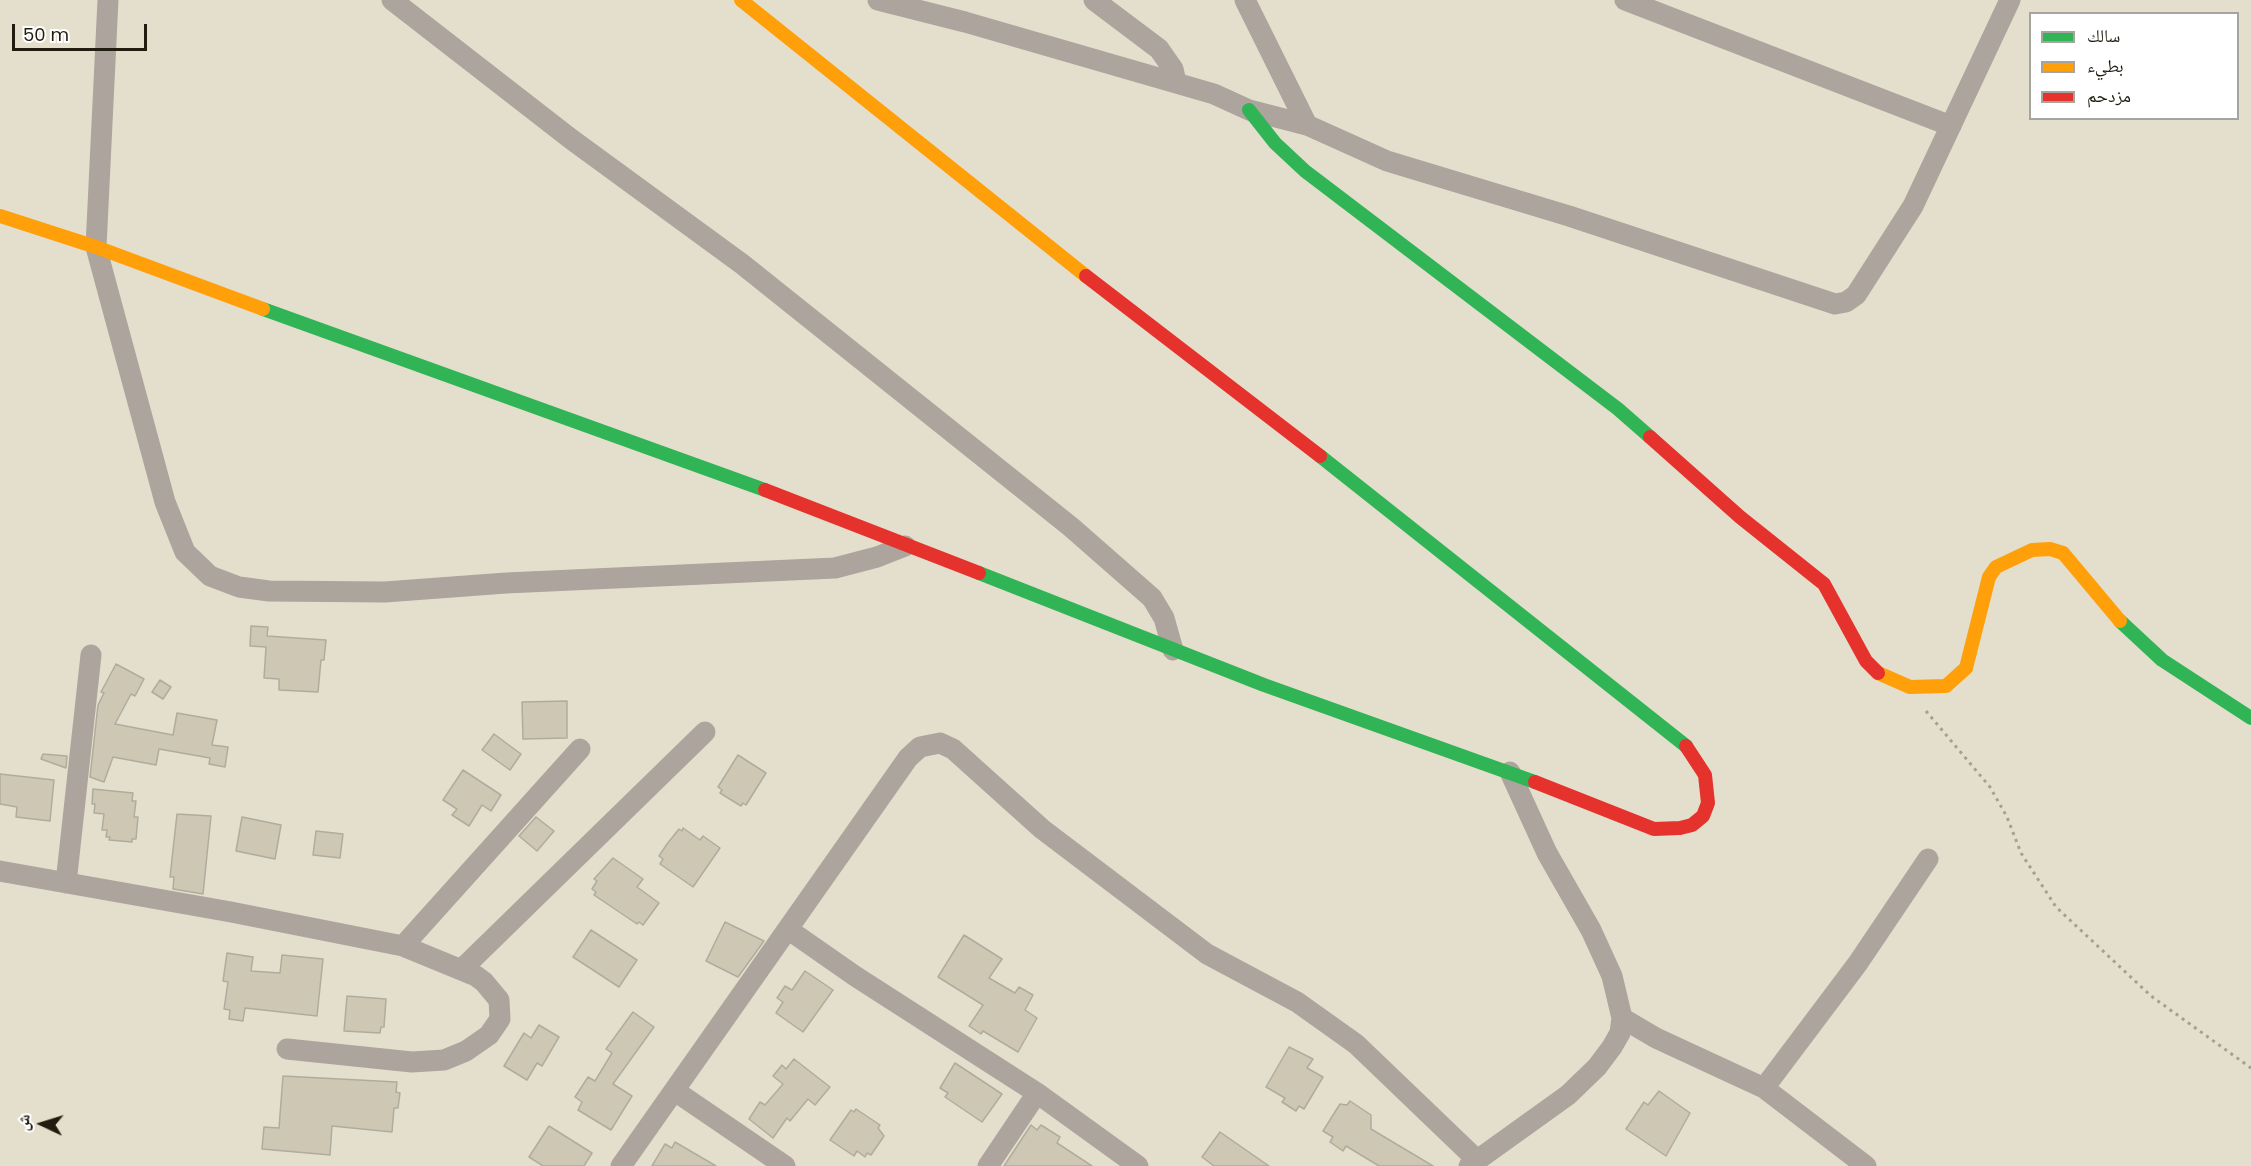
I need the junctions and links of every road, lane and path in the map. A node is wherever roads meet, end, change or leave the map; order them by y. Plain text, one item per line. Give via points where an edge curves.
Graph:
1 (108, 0) edge
2 (392, 0) edge
3 (741, 0) edge
4 (878, 0) edge
5 (1094, 0) edge
6 (1245, 0) edge
7 (1625, 0) edge
8 (2010, 0) edge
9 (1176, 82) junction
10 (1249, 110) junction
11 (1307, 125) junction
12 (1951, 126) junction
13 (0, 216) edge
14 (96, 247) junction
15 (905, 546) junction
16 (1173, 650) junction
17 (91, 655) dead end
18 (1910, 687) junction
19 (2251, 718) edge
20 (705, 732) dead end
21 (580, 749) dead end
22 (1510, 772) junction
23 (1928, 859) dead end
24 (0, 871) edge
25 (66, 883) junction
26 (789, 930) junction
27 (403, 946) junction
28 (462, 969) junction
29 (1622, 1018) junction
30 (287, 1049) dead end
31 (2251, 1068) edge
32 (1764, 1088) junction
33 (675, 1091) junction
34 (1037, 1093) junction
35 (1473, 1163) edge
36 (621, 1166) edge
37 (785, 1166) edge
38 (988, 1166) edge
39 (1138, 1166) edge
40 (1866, 1166) edge

1 - 14 street
2 - 16 street via 571,140 742,264 1071,527 1152,598 1164,618
3 - 22 street via 1052,251 1397,515 1671,732 1683,742 1705,775 1708,803 1703,816 1692,825 1668,831 1654,829
4 - 9 street
5 - 9 street via 1159,49 1173,69
6 - 11 street
7 - 12 street
8 - 12 street
9 - 10 street via 1214,93
10 - 11 street
10 - 18 street via 1275,143 1305,171 1618,409 1740,517 1824,584 1866,661 1892,681
11 - 12 street via 1387,161 1835,304 1856,295 1912,206
13 - 14 street
14 - 15 street via 392,358 771,492
14 - 15 street via 178,540 200,569 220,582 269,591 385,592 787,572 835,568
15 - 16 street
16 - 22 street via 1367,724
17 - 25 street
18 - 19 street via 1946,686 1956,678 1968,662 1989,577 1996,567 2031,550 2050,549 2063,553 2124,626 2162,660
18 - 31 path via 1936,726 1990,787 2007,817 2020,853 2056,907 2151,996
20 - 28 street
21 - 27 street
22 - 29 street via 1547,853 1612,976
23 - 32 street via 1858,963
24 - 25 street
25 - 27 street
26 - 33 street
26 - 34 street
26 - 35 street via 908,758 920,747 940,744 953,749 1042,829 1208,954 1297,1002 1356,1044
27 - 28 street
28 - 30 street via 494,991 501,1010 489,1035 454,1057 412,1062
29 - 32 street
29 - 35 street via 1620,1033 1597,1067 1568,1095
32 - 40 street
33 - 36 street
33 - 37 street
34 - 38 street
34 - 39 street

